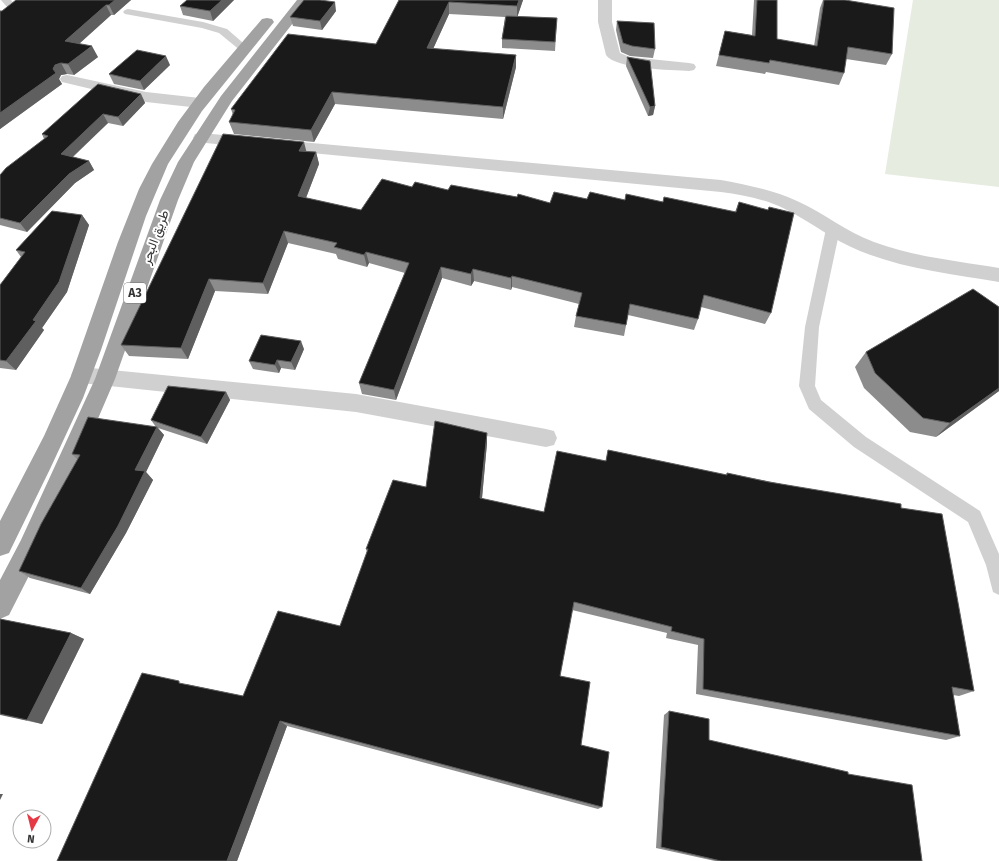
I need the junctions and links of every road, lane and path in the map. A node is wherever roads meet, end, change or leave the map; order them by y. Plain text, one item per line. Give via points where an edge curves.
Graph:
1 (286, 0) edge
2 (304, 0) edge
3 (605, 0) edge
4 (128, 12) dead end
5 (245, 49) junction
6 (690, 67) dead end
7 (67, 79) edge
8 (200, 103) junction
9 (201, 138) junction
10 (833, 229) junction
11 (999, 274) edge
12 (81, 375) junction
13 (105, 379) junction
14 (546, 438) dead end
15 (0, 545) edge
16 (999, 586) edge
17 (0, 606) edge

1 - 5 highway, طريق البحر / A3
2 - 9 highway, طريق البحر / A3 via 226,99
3 - 6 street via 605,22 613,55 627,61
4 - 5 lane via 223,31
5 - 8 highway, طريق البحر / A3
7 - 8 street via 146,97
8 - 12 highway, طريق البحر / A3 via 177,135 146,194
9 - 10 street via 721,186 763,193 792,205
9 - 13 highway, طريق البحر / A3 via 168,200
10 - 11 street via 851,240 898,256
10 - 16 lane via 812,327 806,386 815,404 860,442 974,517 995,565
12 - 13 street
12 - 15 highway, طريق البحر / A3
13 - 14 street via 356,403
13 - 17 highway, طريق البحر / A3 via 30,548

